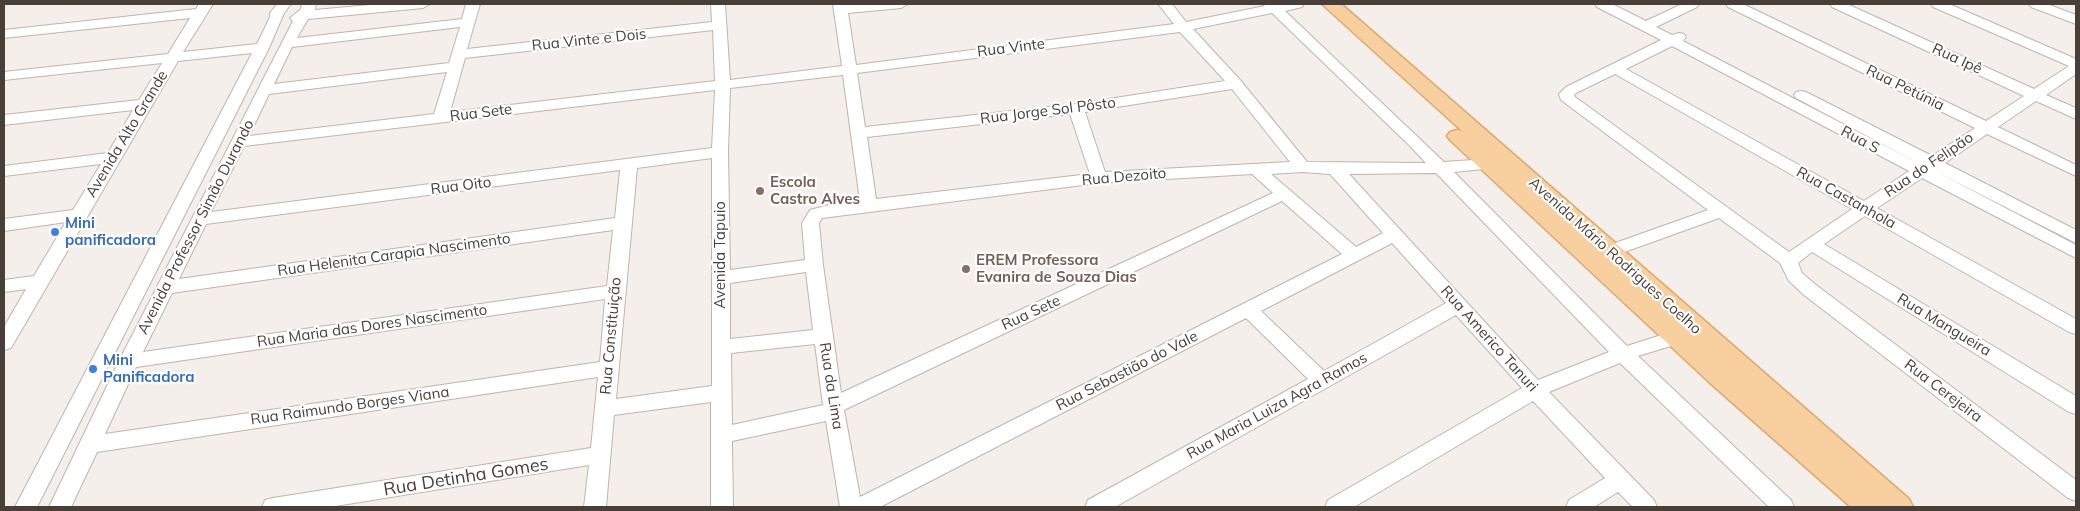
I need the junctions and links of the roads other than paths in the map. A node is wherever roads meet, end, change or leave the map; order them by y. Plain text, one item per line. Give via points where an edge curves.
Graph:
1 (332, 4) edge
2 (423, 4) edge
3 (473, 4) edge
4 (718, 4) edge
5 (901, 4) edge
6 (1166, 4) edge
7 (1297, 4) edge
8 (1312, 4) edge
9 (1331, 4) edge
10 (1602, 4) edge
11 (1624, 4) edge
12 (1692, 4) edge
13 (1734, 4) edge
14 (1837, 4) edge
15 (1938, 4) edge
16 (2036, 4) edge
17 (1272, 6) edge
18 (363, 7) edge
19 (841, 7) edge
20 (204, 8) edge
21 (307, 8) edge
22 (281, 10) edge
23 (2076, 20) edge
24 (468, 22) junction
25 (1652, 24) junction
26 (719, 25) junction
27 (1184, 27) junction
28 (4, 34) edge
29 (1678, 38) junction
30 (287, 43) junction
31 (262, 48) junction
32 (173, 58) junction
33 (457, 61) junction
34 (2076, 64) edge
35 (2076, 68) edge
36 (1616, 69) junction
37 (849, 70) junction
38 (4, 76) edge
39 (723, 84) junction
40 (1236, 84) junction
41 (264, 90) junction
42 (2035, 95) junction
43 (144, 104) junction
44 (1076, 109) junction
45 (2076, 114) edge
46 (441, 118) junction
47 (4, 120) edge
48 (1986, 127) junction
49 (858, 133) junction
50 (239, 142) junction
51 (720, 152) junction
52 (113, 158) junction
53 (628, 164) junction
54 (1487, 164) junction
55 (1302, 167) junction
56 (1926, 167) junction
57 (1440, 168) junction
58 (1335, 169) junction
59 (1257, 170) junction
60 (4, 171) edge
61 (2076, 171) edge
62 (1099, 178) junction
63 (1284, 194) junction
64 (869, 206) junction
65 (1865, 209) junction
66 (1720, 212) junction
67 (78, 215) junction
68 (201, 219) junction
69 (623, 224) junction
70 (4, 225) edge
71 (1394, 235) junction
72 (2076, 237) edge
73 (1811, 244) junction
74 (1610, 251) junction
75 (2076, 252) edge
76 (1354, 255) junction
77 (1789, 261) junction
78 (814, 265) junction
79 (721, 278) junction
80 (41, 281) junction
81 (4, 286) edge
82 (166, 287) junction
83 (614, 290) junction
84 (1458, 305) junction
85 (1248, 309) junction
86 (2076, 327) edge
87 (823, 336) junction
88 (1677, 337) junction
89 (4, 343) edge
90 (720, 347) junction
91 (1623, 354) junction
92 (128, 361) junction
93 (609, 368) junction
94 (1321, 380) junction
95 (1535, 390) junction
96 (720, 393) junction
97 (2076, 406) edge
98 (833, 408) junction
99 (604, 409) junction
100 (720, 435) junction
101 (91, 444) junction
102 (600, 456) junction
103 (1620, 479) junction
104 (2076, 492) edge
105 (26, 507) edge
106 (60, 507) edge
107 (272, 507) edge
108 (595, 507) edge
109 (722, 507) edge
110 (850, 507) edge
111 (860, 507) edge
112 (1096, 507) edge
113 (1336, 507) edge
114 (1577, 507) edge
115 (1646, 507) edge
116 (1783, 507) edge
117 (1870, 507) edge
118 (1899, 507) edge

1 - 21 street
2 - 18 street
3 - 24 street
4 - 26 street, Avenida Tapuio
5 - 19 street
6 - 27 street
7 - 17 street, Rua Vinte
8 - 54 main road, Avenida Mário Rodrigues Coelho
9 - 74 main road, Avenida Mário Rodrigues Coelho
10 - 25 street
11 - 25 street
12 - 25 street
13 - 48 street, Rua Petúnia
14 - 42 street, Rua Ipê
15 - 34 street
16 - 23 street
17 - 27 street, Rua Vinte
17 - 57 street
18 - 21 street
19 - 37 street
20 - 28 street
20 - 32 street, Avenida Alto Grande
21 - 22 street via 288,20
21 - 30 street, Avenida Professor Simão Durando
22 - 31 street, Avenida Professor Simão Durando
24 - 30 street
24 - 33 street
25 - 29 street, Rua S
26 - 33 street, Rua Vinte e Dois
26 - 39 street, Avenida Tapuio
27 - 37 street, Rua Vinte
27 - 40 street
29 - 36 street
29 - 56 street, Rua S
30 - 41 street, Avenida Professor Simão Durando
31 - 32 street
31 - 105 street, Avenida Professor Simão Durando
32 - 38 street
32 - 43 street, Avenida Alto Grande
33 - 41 street, Rua Vinte e Dois
33 - 46 street
35 - 42 street, Rua do Felipão
36 - 65 street, Rua Castanhola
36 - 66 street via 1571,90 1566,94 1569,100
37 - 39 street, Rua Vinte
37 - 49 street
39 - 46 street, Rua Sete
39 - 51 street, Avenida Tapuio
40 - 44 street, Rua Jorge Sol Pôsto
40 - 55 street
41 - 50 street, Avenida Professor Simão Durando
42 - 45 street, Rua Ipê
42 - 48 street, Rua do Felipão
43 - 47 street
43 - 52 street, Avenida Alto Grande
44 - 49 street, Rua Jorge Sol Pôsto
44 - 62 street
46 - 50 street, Rua Sete
48 - 56 street, Rua do Felipão
48 - 61 street, Rua Petúnia
49 - 64 street
50 - 68 street, Avenida Professor Simão Durando
51 - 53 street, Rua Oito
51 - 79 street, Avenida Tapuio
52 - 60 street
52 - 67 street, Avenida Alto Grande
53 - 68 street, Rua Oito
53 - 69 street, Rua Constituição
54 - 57 street, Rua Dezoito
54 - 88 main road, Avenida Mário Rodrigues Coelho
55 - 58 street, Rua Dezoito
55 - 59 street, Rua Dezoito
56 - 65 street, Rua do Felipão
56 - 72 street, Rua S
56 - 75 street, Rua S
57 - 58 street, Rua Dezoito
57 - 91 street
58 - 71 street, Rua Americo Tanuri
59 - 62 street, Rua Dezoito
59 - 63 street
62 - 64 street, Rua Dezoito
63 - 76 street
63 - 98 street, Rua Sete
64 - 78 street, Rua Dezoito via 813,216 810,222
65 - 73 street, Rua do Felipão
65 - 86 street, Rua Castanhola
66 - 74 street
66 - 77 street
67 - 70 street
67 - 80 street, Avenida Alto Grande
68 - 82 street, Avenida Professor Simão Durando
69 - 82 street, Rua Helenita Carapia Nascimento
69 - 83 street, Rua Constituição
71 - 76 street, Rua Sebastião do Vale
71 - 84 street, Rua Americo Tanuri
73 - 77 street, Rua do Felipão
73 - 97 street, Rua Mangueira
74 - 118 main road, Avenida Mário Rodrigues Coelho
76 - 85 street, Rua Sebastião do Vale
77 - 104 street, Rua Cerejeira via 1791,272 1810,290
78 - 79 street
78 - 87 street, Rua da Lima
79 - 90 street, Avenida Tapuio
80 - 81 street
80 - 89 street, Avenida Alto Grande
82 - 92 street, Avenida Professor Simão Durando
83 - 92 street, Rua Maria das Dores Nascimento
83 - 93 street, Rua Constituição
84 - 94 street, Rua Maria Luiza Agra Ramos
84 - 95 street, Rua Americo Tanuri
85 - 94 street
85 - 111 street, Rua Sebastião do Vale
87 - 90 street
87 - 98 street, Rua da Lima
88 - 91 street
88 - 117 main road, Avenida Mário Rodrigues Coelho
90 - 96 street, Avenida Tapuio
91 - 95 street
91 - 116 street
92 - 101 street, Avenida Professor Simão Durando
93 - 99 street, Rua Constituição
93 - 101 street, Rua Raimundo Borges Viana
94 - 112 street, Rua Maria Luiza Agra Ramos
95 - 103 street, Rua Americo Tanuri
95 - 113 street
96 - 99 street
96 - 100 street, Avenida Tapuio
98 - 100 street, Rua Sete
98 - 110 street, Rua da Lima
99 - 102 street, Rua Constituição
100 - 109 street, Avenida Tapuio
101 - 106 street, Avenida Professor Simão Durando
102 - 107 street, Rua Detinha Gomes
102 - 108 street, Rua Constituição
103 - 114 street
103 - 115 street, Rua Americo Tanuri

